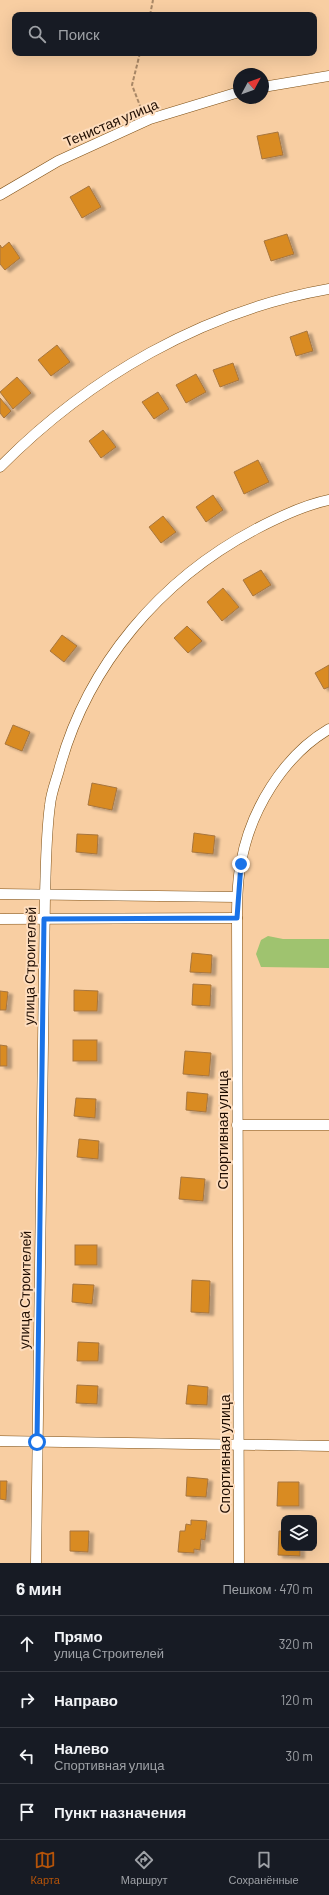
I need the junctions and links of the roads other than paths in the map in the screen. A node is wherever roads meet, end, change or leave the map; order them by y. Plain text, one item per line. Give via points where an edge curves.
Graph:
1 (329, 76) edge
2 (269, 86) edge
3 (233, 94) edge
4 (0, 194) edge
5 (329, 289) edge
6 (0, 467) edge
7 (329, 500) edge
8 (329, 728) edge
9 (0, 894) edge
10 (45, 895) junction
11 (237, 897) junction
12 (237, 918) junction
13 (0, 919) edge
14 (44, 919) junction
15 (237, 1125) junction
16 (329, 1125) edge
17 (0, 1441) edge
18 (37, 1442) junction
19 (239, 1445) junction
20 (329, 1446) edge
21 (36, 1563) edge
22 (239, 1563) edge

1 - 2 street
3 - 4 street, Тенистая улица via 145,121 58,161
5 - 6 street via 240,312 158,348 89,390 47,423
7 - 10 street, улица Строителей via 276,518 225,546 187,573 149,609 115,650 87,696 65,747 50,804
8 - 11 street, Спортивная улица via 292,759 266,794 248,834
9 - 10 street
10 - 11 street
10 - 14 street, улица Строителей
11 - 12 street, Спортивная улица
12 - 14 street
12 - 15 street, Спортивная улица
13 - 14 street
14 - 18 street, улица Строителей
15 - 16 street
15 - 19 street, Спортивная улица
17 - 18 street
18 - 19 street
18 - 21 street, улица Строителей
19 - 20 street
19 - 22 street, Спортивная улица

